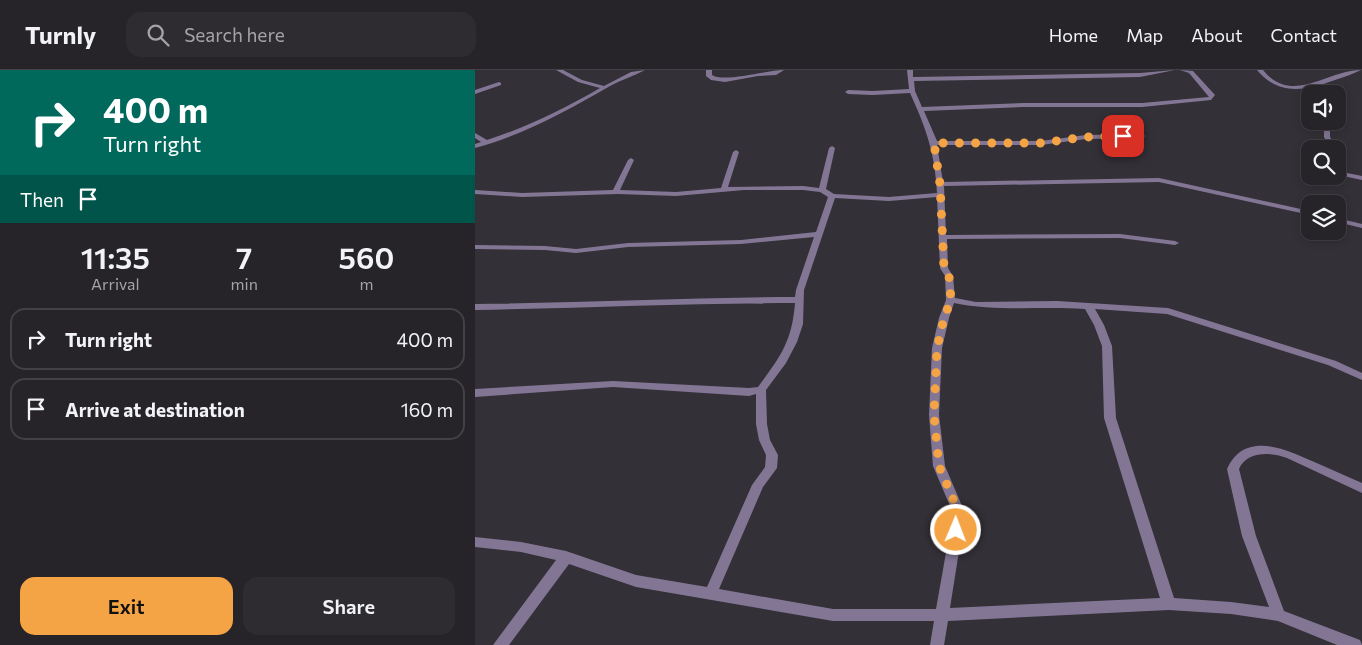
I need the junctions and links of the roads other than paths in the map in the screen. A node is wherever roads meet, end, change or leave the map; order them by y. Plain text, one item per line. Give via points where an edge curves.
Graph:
1 (559, 70) edge
2 (642, 70) edge
3 (709, 70) edge
4 (781, 70) edge
5 (1172, 70) edge
6 (1183, 70) edge
7 (1260, 70) edge
8 (1358, 70) edge
9 (911, 74) edge
10 (499, 84) dead end
11 (603, 87) junction
12 (912, 91) junction
13 (475, 92) edge
14 (848, 92) dead end
15 (920, 109) junction
16 (475, 135) edge
17 (1142, 136) dead end
18 (487, 143) junction
19 (934, 143) junction
20 (475, 146) edge
21 (832, 148) dead end
22 (736, 152) dead end
23 (631, 160) dead end
24 (1346, 175) edge
25 (1362, 178) edge
26 (724, 189) junction
27 (821, 190) junction
28 (940, 190) junction
29 (475, 192) edge
30 (618, 192) junction
31 (832, 196) junction
32 (1301, 211) edge
33 (1346, 222) edge
34 (1362, 226) edge
35 (820, 234) junction
36 (942, 237) junction
37 (1175, 243) dead end
38 (475, 247) edge
39 (800, 300) junction
40 (951, 300) junction
41 (1089, 306) junction
42 (475, 307) edge
43 (1362, 377) edge
44 (761, 390) junction
45 (475, 393) edge
46 (1362, 488) edge
47 (475, 542) edge
48 (566, 556) junction
49 (710, 595) junction
50 (1169, 604) junction
51 (941, 614) junction
52 (1279, 615) junction
53 (500, 645) edge
54 (937, 645) edge
55 (1355, 645) edge

1 - 11 street
2 - 11 street
3 - 4 street via 709,76 719,80
5 - 9 street via 1140,75
6 - 15 street via 1191,72 1212,95 1211,98 1142,105
7 - 8 street via 1267,78 1283,86 1301,88
9 - 12 street
10 - 13 street
11 - 18 street via 544,121
12 - 14 street
12 - 15 street
15 - 19 street
16 - 18 street
17 - 19 street via 1086,137 1041,143
18 - 20 street
19 - 28 street
21 - 27 street
22 - 26 street
23 - 30 street
24 - 25 street
26 - 27 street
26 - 30 street via 675,194
27 - 31 street
28 - 31 street via 921,198
28 - 32 street via 1159,180
28 - 36 street
29 - 30 street via 522,196
31 - 35 street
33 - 34 street
35 - 38 street via 576,251
35 - 39 street via 800,290
36 - 37 street via 1120,236
36 - 40 street
39 - 42 street
39 - 44 street via 798,324 792,342
40 - 41 street via 976,305
40 - 51 street via 937,348 934,415 939,466 959,513
41 - 43 street via 1168,311 1332,363
41 - 50 street via 1107,346 1109,418
44 - 45 street via 613,384
44 - 49 street via 762,434 772,455 771,468 758,485
46 - 52 street via 1282,452 1254,452 1235,461 1233,469 1249,536
47 - 48 street
48 - 49 street via 636,581
48 - 53 street
49 - 51 street via 833,615
50 - 51 street
50 - 52 street
51 - 54 street
52 - 55 street

